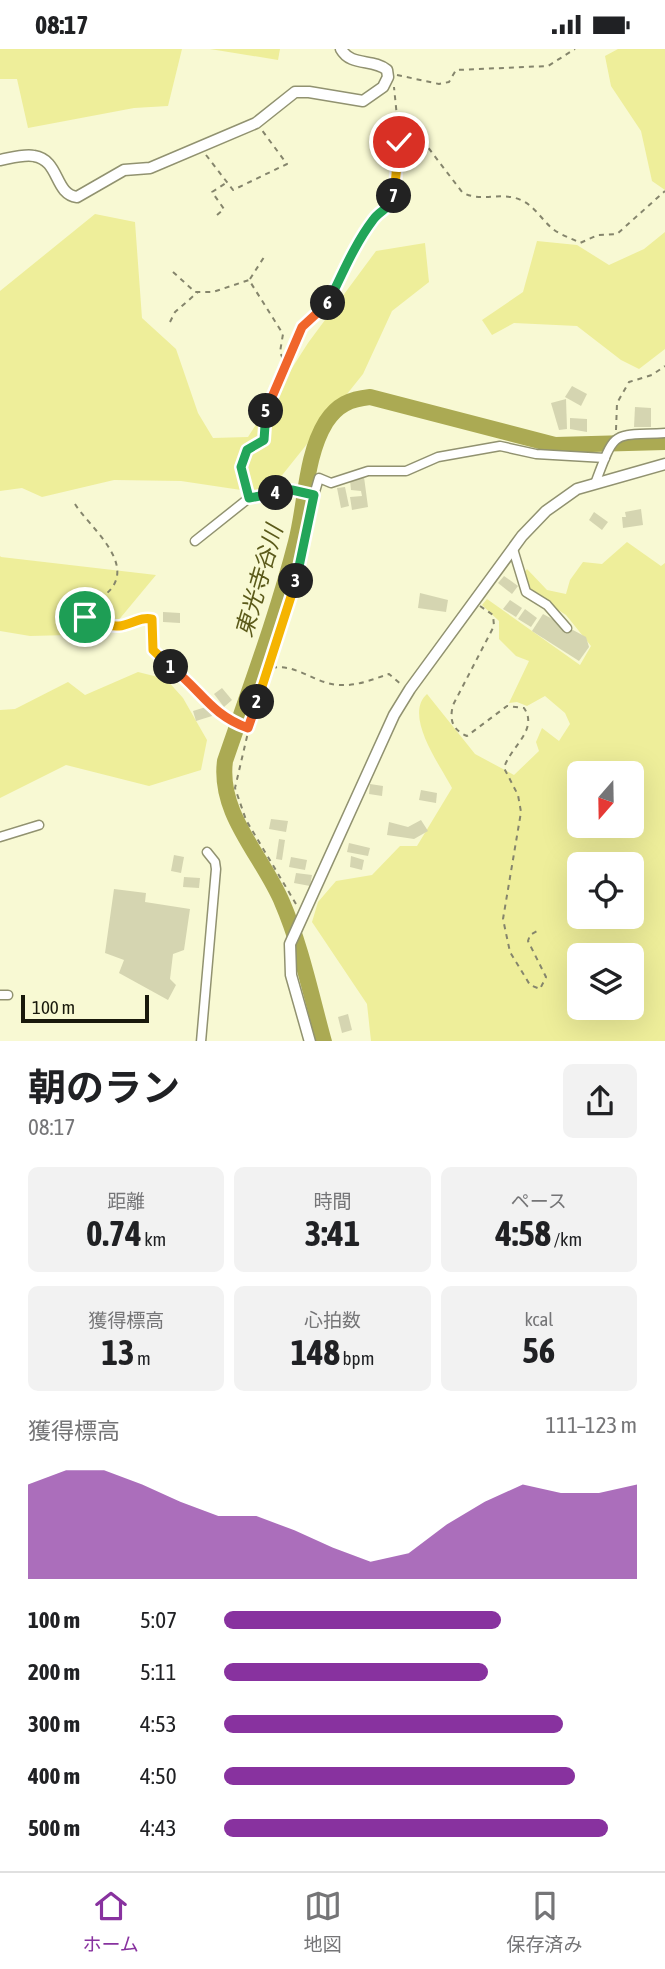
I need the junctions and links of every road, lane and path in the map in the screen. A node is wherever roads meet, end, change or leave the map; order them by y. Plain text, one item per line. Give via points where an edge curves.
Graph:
1 (341, 49) edge
2 (575, 49) edge
3 (388, 75) junction
4 (256, 123) junction
5 (399, 142) junction
6 (200, 147) junction
7 (0, 160) edge
8 (227, 183) junction
9 (665, 191) edge
10 (217, 215) dead end
11 (266, 254) dead end
12 (173, 272) dead end
13 (249, 280) junction
14 (199, 292) junction
15 (170, 322) dead end
16 (286, 365) junction
17 (665, 366) edge
18 (665, 433) edge
19 (617, 438) junction
20 (605, 456) junction
21 (665, 464) edge
22 (596, 481) junction
23 (314, 495) junction
24 (249, 498) junction
25 (75, 503) dead end
26 (195, 541) dead end
27 (513, 548) junction
28 (473, 603) junction
29 (567, 628) dead end
30 (269, 669) junction
31 (408, 691) junction
32 (248, 728) junction
33 (39, 825) dead end
34 (0, 837) edge
35 (207, 852) dead end
36 (302, 916) junction
37 (539, 930) dead end
38 (201, 1041) edge
39 (310, 1041) edge

1 - 3 street via 345,56 382,66
2 - 3 path via 548,66 456,70 449,82 439,84
3 - 4 street via 383,87 363,101 295,93
3 - 5 path via 394,84
4 - 6 street
4 - 8 path via 287,164 233,190
5 - 9 path via 427,146 469,197 519,199 558,233 580,243 598,235 617,234
5 - 16 path via 391,205 374,218 326,305 302,327
6 - 7 street via 150,167 124,170 77,197 64,191 51,164 42,158
6 - 8 path
8 - 10 path via 212,192 224,209
11 - 13 path
12 - 14 path via 189,290
13 - 14 path via 214,292
13 - 16 path via 283,334 280,352
14 - 15 path
16 - 24 path via 267,409 264,440 243,457
17 - 19 path via 629,382 617,403
18 - 19 street via 625,433
19 - 20 street
20 - 22 street
20 - 23 street via 536,454 500,446 438,457 406,471 368,471 339,483 319,478
21 - 22 street
22 - 27 street via 546,511
23 - 24 street via 292,490
23 - 30 path via 294,590
24 - 26 street
25 - 32 path via 111,548 116,571 111,590 98,599 69,606 70,613 104,625 152,619 153,650 161,660 190,681 218,714
27 - 28 street
27 - 29 street via 526,592 547,605
28 - 31 street
28 - 37 path via 493,615 494,626 450,719 458,732 467,736 507,706 528,713 527,729 503,768 518,795 521,812 503,919 515,962 530,985 540,989 546,977 528,941
30 - 31 path via 289,667 340,685 390,674
30 - 32 path
31 - 36 street
32 - 36 path via 236,777 238,803
33 - 34 street
35 - 38 street via 216,869
36 - 39 street via 290,944 291,975

